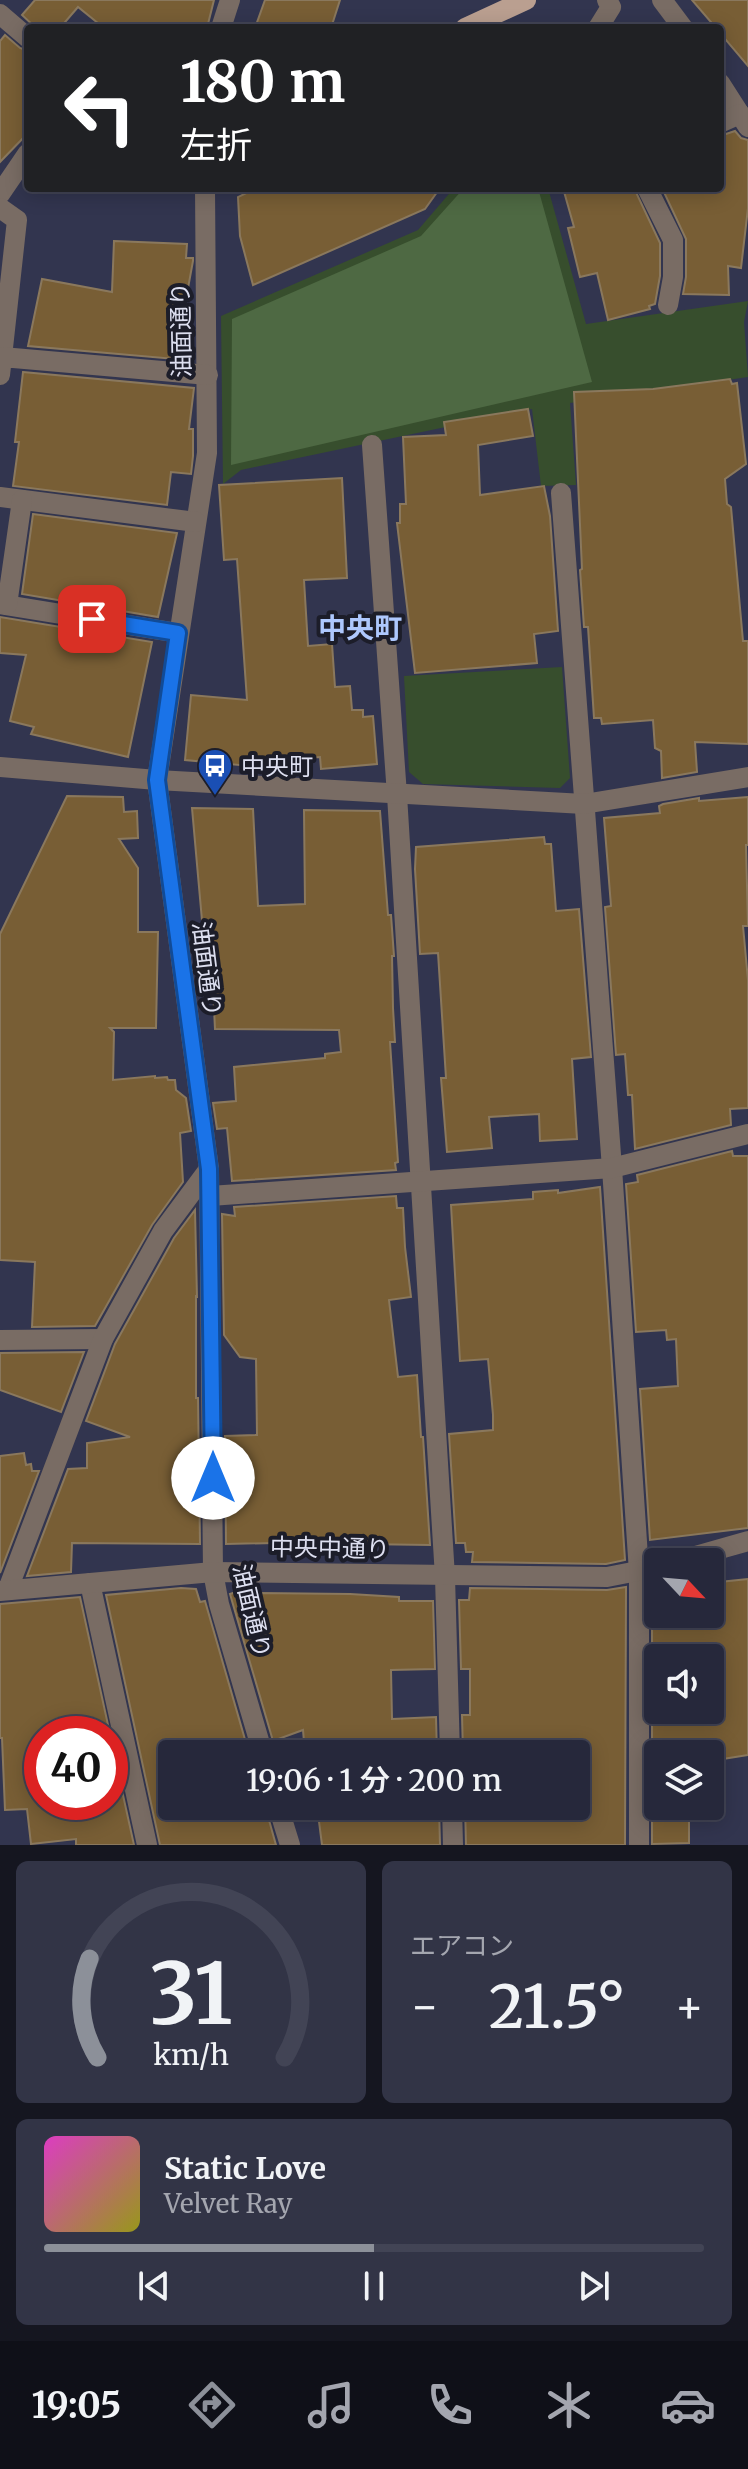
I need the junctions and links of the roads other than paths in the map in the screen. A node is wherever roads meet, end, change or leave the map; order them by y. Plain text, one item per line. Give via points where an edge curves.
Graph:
1 (230, 0) edge
2 (526, 0) edge
3 (607, 0) edge
4 (662, 0) edge
5 (0, 14) edge
6 (222, 24) edge
7 (474, 24) edge
8 (600, 24) edge
9 (680, 24) edge
10 (24, 35) edge
11 (724, 89) edge
12 (744, 120) edge
13 (724, 122) edge
14 (24, 159) edge
15 (205, 192) edge
16 (649, 192) edge
17 (0, 194) edge
18 (0, 208) edge
19 (668, 305) dead end
20 (1, 366) edge
21 (208, 375) junction
22 (372, 445) dead end
23 (561, 493) dead end
24 (0, 497) edge
25 (22, 500) junction
26 (196, 522) junction
27 (4, 604) edge
28 (178, 633) junction
29 (0, 767) edge
30 (748, 777) edge
31 (157, 780) junction
32 (397, 795) junction
33 (584, 804) junction
34 (748, 1134) edge
35 (612, 1168) junction
36 (209, 1169) junction
37 (420, 1183) junction
38 (210, 1196) junction
39 (103, 1339) junction
40 (0, 1340) edge
41 (748, 1541) edge
42 (646, 1548) edge
43 (723, 1548) edge
44 (644, 1571) edge
45 (213, 1572) junction
46 (445, 1577) junction
47 (90, 1583) junction
48 (4, 1590) edge
49 (646, 1628) edge
50 (259, 1740) edge
51 (450, 1740) edge
52 (282, 1820) edge
53 (452, 1820) edge
54 (147, 1845) edge
55 (290, 1845) edge
56 (453, 1845) edge
57 (639, 1845) edge

1 - 6 street
2 - 7 main road
3 - 8 street via 611,7
4 - 9 street
5 - 10 street
11 - 12 street
12 - 13 street
14 - 17 street
15 - 21 street, 油面通り
16 - 19 street via 673,240
18 - 20 street via 17,220
20 - 21 street
21 - 26 street, 油面通り via 207,453
22 - 32 street
23 - 33 street
24 - 25 street
25 - 26 street
25 - 27 street
26 - 28 street, 油面通り
27 - 28 street
28 - 31 street, 油面通り
29 - 31 street
30 - 33 street
31 - 32 street
31 - 36 street, 油面通り
32 - 33 street
32 - 37 street
33 - 35 street
34 - 35 street
35 - 37 street
35 - 42 street
36 - 38 street, 油面通り
36 - 39 street via 163,1231
37 - 38 street
37 - 46 street
38 - 45 street, 油面通り
39 - 40 street
39 - 48 street
41 - 43 street
44 - 46 street, 中央中通り via 607,1577
45 - 46 street, 中央中通り
45 - 47 street, 中央中通り
45 - 50 street, 油面通り
46 - 51 street
47 - 48 street, 中央中通り
47 - 54 street
49 - 57 street
52 - 55 street
53 - 56 street

